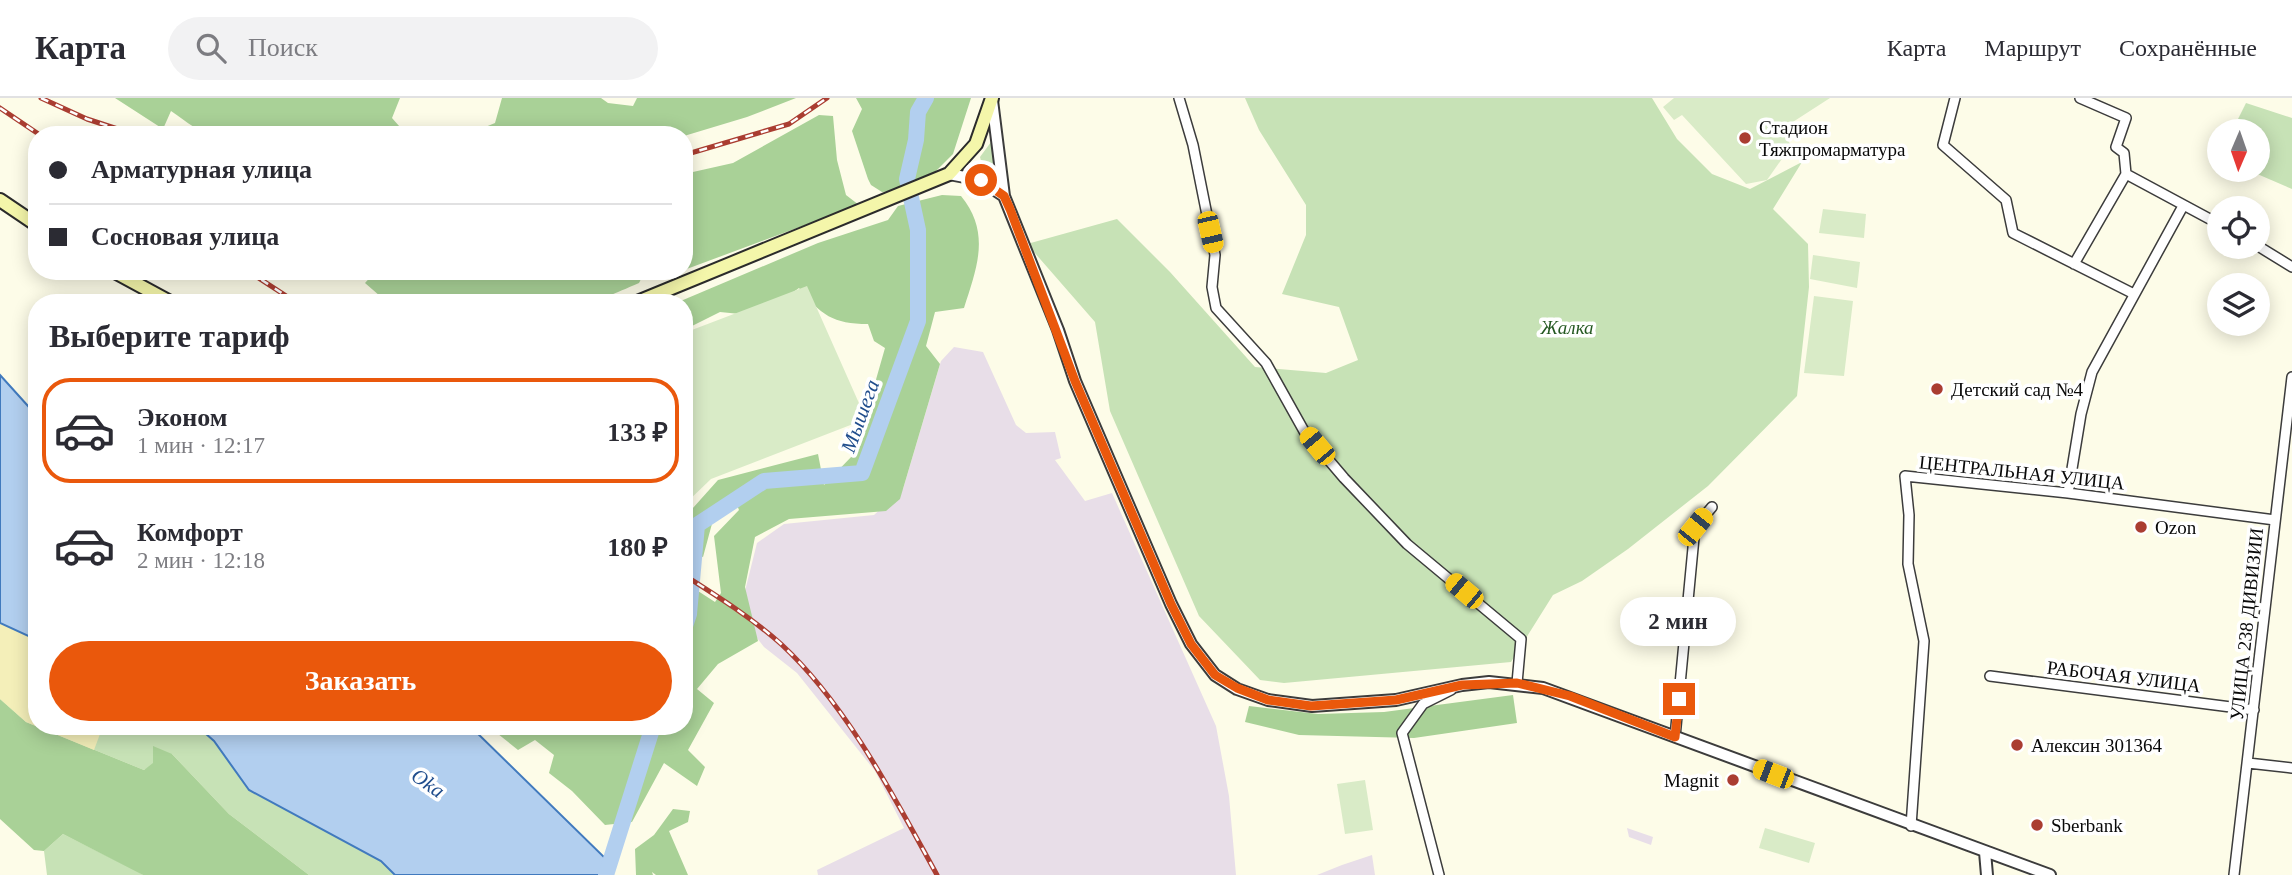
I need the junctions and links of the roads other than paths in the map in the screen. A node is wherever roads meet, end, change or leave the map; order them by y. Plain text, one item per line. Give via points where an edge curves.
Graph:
1 (1179, 98) edge
2 (1955, 98) edge
3 (2080, 98) edge
4 (992, 99) edge
5 (949, 174) junction
6 (2126, 174) junction
7 (1004, 196) junction
8 (0, 200) edge
9 (2183, 206) junction
10 (2207, 218) edge
11 (28, 219) edge
12 (2270, 253) edge
13 (2074, 264) junction
14 (2292, 267) edge
15 (130, 280) edge
16 (692, 280) edge
17 (693, 280) edge
18 (155, 294) edge
19 (657, 294) edge
20 (2134, 294) junction
21 (2292, 377) edge
22 (2068, 493) junction
23 (1712, 507) dead end
24 (2275, 520) junction
25 (1990, 676) dead end
26 (1517, 683) junction
27 (1462, 685) junction
28 (2254, 710) junction
29 (1675, 737) junction
30 (2248, 763) junction
31 (2292, 768) edge
32 (1911, 826) junction
33 (1985, 852) junction
34 (1438, 875) edge
35 (1987, 875) edge
36 (2050, 875) edge
37 (2234, 875) edge

1 - 26 street via 1215,255 1212,287 1216,308 1266,363 1304,431 1344,478 1407,544 1521,639
2 - 13 street via 1942,145 2006,200 2013,233
3 - 6 street via 2126,118 2116,147 2124,153
4 - 5 main road via 976,144
4 - 7 street
5 - 7 street via 981,180
5 - 17 main road
6 - 9 street
6 - 13 street
7 - 27 street via 1075,381 1171,604 1191,644 1215,675 1268,700 1311,706 1396,700
8 - 11 main road
9 - 10 street
9 - 20 street
12 - 14 street
13 - 20 street
15 - 18 main road
16 - 19 main road
20 - 22 street via 2090,380
21 - 24 street, УЛИЦА 238 ДИВИЗИИ
22 - 24 street, ЦЕНТРАЛЬНАЯ УЛИЦА
22 - 32 street, ЦЕНТРАЛЬНАЯ УЛИЦА via 1905,476 1908,564 1924,641
23 - 29 street via 1695,527
24 - 28 street, УЛИЦА 238 ДИВИЗИИ
25 - 28 street, РАБОЧАЯ УЛИЦА
26 - 27 street
26 - 29 street via 1570,696
27 - 34 street via 1423,704 1402,733
28 - 30 street, УЛИЦА 238 ДИВИЗИИ
29 - 32 street
30 - 31 street
30 - 37 street, УЛИЦА 238 ДИВИЗИИ
32 - 33 street
33 - 35 street
33 - 36 street

